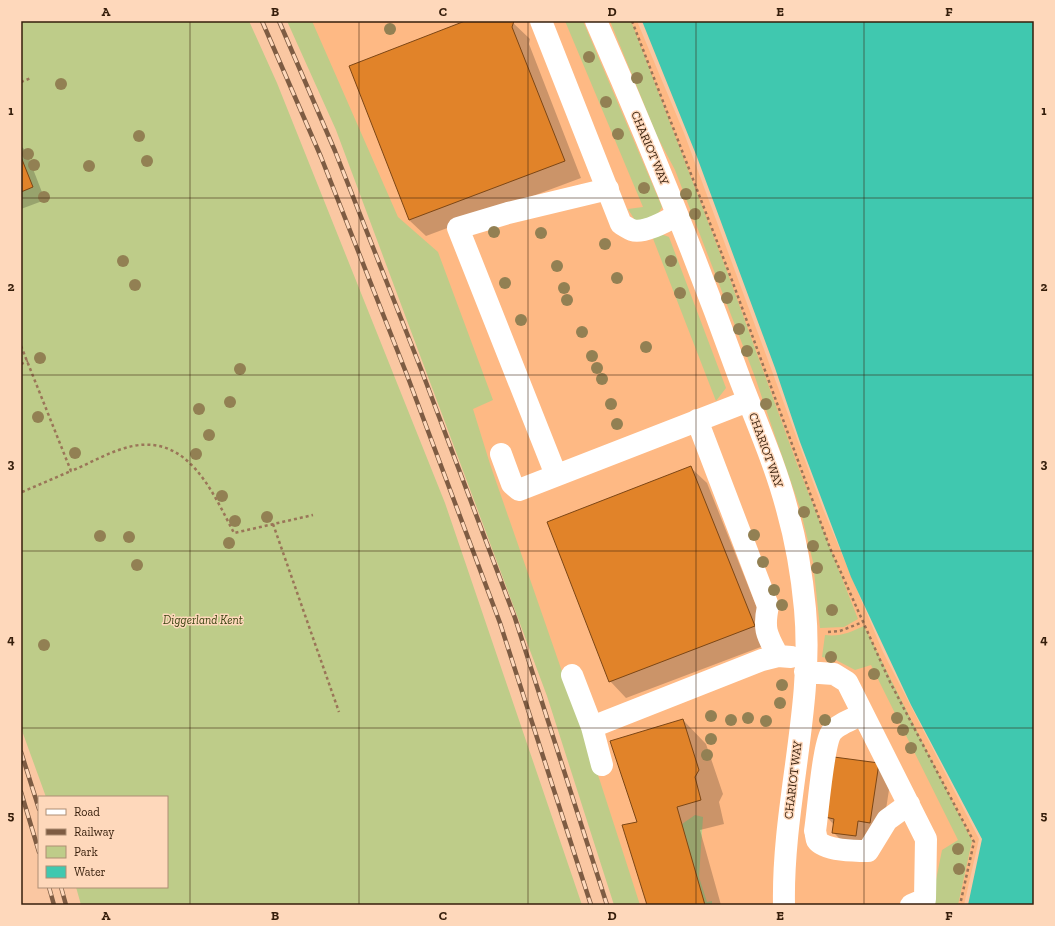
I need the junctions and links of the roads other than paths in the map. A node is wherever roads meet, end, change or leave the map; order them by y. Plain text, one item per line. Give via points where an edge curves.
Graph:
1 (542, 21) edge
2 (596, 21) edge
3 (608, 189) junction
4 (677, 215) junction
5 (748, 401) junction
6 (697, 420) junction
7 (501, 454) dead end
8 (556, 475) junction
9 (778, 656) junction
10 (806, 665) junction
11 (572, 675) dead end
12 (863, 714) junction
13 (592, 727) junction
14 (602, 765) dead end
15 (909, 804) junction
16 (784, 905) edge
17 (911, 905) edge

1 - 3 street
2 - 4 street, CHARIOT WAY
3 - 4 street via 621,224 633,231 662,224
3 - 8 street via 458,228
4 - 5 street, CHARIOT WAY
5 - 6 street
5 - 10 street, CHARIOT WAY via 787,509 805,610
6 - 8 street
6 - 9 street via 768,606 765,622 769,639
7 - 8 street via 512,484 519,490
9 - 10 street
9 - 13 street
10 - 12 street via 834,674 847,682
10 - 16 street, CHARIOT WAY via 787,831
11 - 13 street
12 - 15 street
12 - 15 street via 831,733 815,831 817,840 824,846 868,851 887,820
13 - 14 street
15 - 17 street via 926,839 925,899

